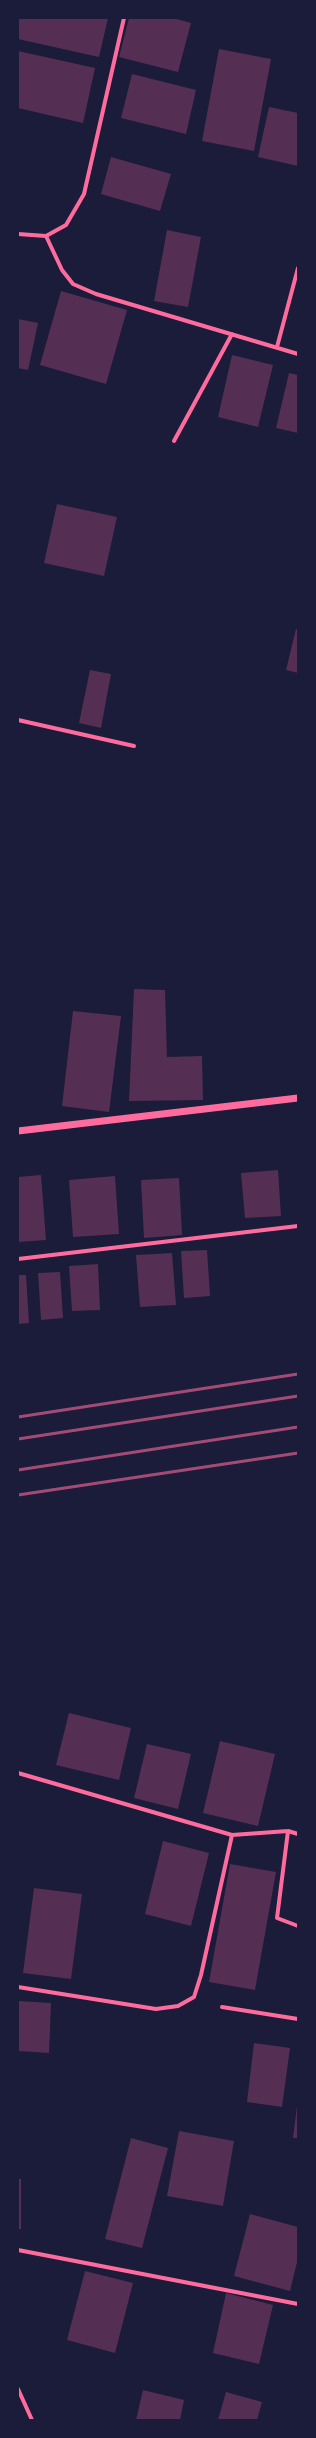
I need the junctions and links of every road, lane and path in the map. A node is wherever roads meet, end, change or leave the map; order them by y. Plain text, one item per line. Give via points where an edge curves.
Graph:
1 (124, 18) edge
2 (18, 234) edge
3 (46, 236) junction
4 (298, 268) edge
5 (232, 334) junction
6 (277, 347) junction
7 (298, 354) edge
8 (174, 442) dead end
9 (18, 720) edge
10 (134, 746) dead end
11 (298, 1098) edge
12 (18, 1131) edge
13 (298, 1226) edge
14 (18, 1259) edge
15 (18, 1773) edge
16 (288, 1831) junction
17 (298, 1834) edge
18 (232, 1835) junction
19 (298, 1926) edge
20 (18, 1987) edge
21 (222, 2007) dead end
22 (298, 2019) edge
23 (18, 2250) edge
24 (298, 2304) edge
25 (18, 2389) edge
26 (32, 2420) edge

1 - 3 street via 84,194 66,225
2 - 3 street
3 - 5 street via 62,270 73,284 96,294
4 - 6 street
5 - 6 street
5 - 8 street
6 - 7 street
9 - 10 street
11 - 12 street
13 - 14 street
15 - 18 street
16 - 17 street
16 - 18 street
16 - 19 street via 277,1918
18 - 20 street via 194,1997 178,2006 156,2009
21 - 22 street
23 - 24 street
25 - 26 street

